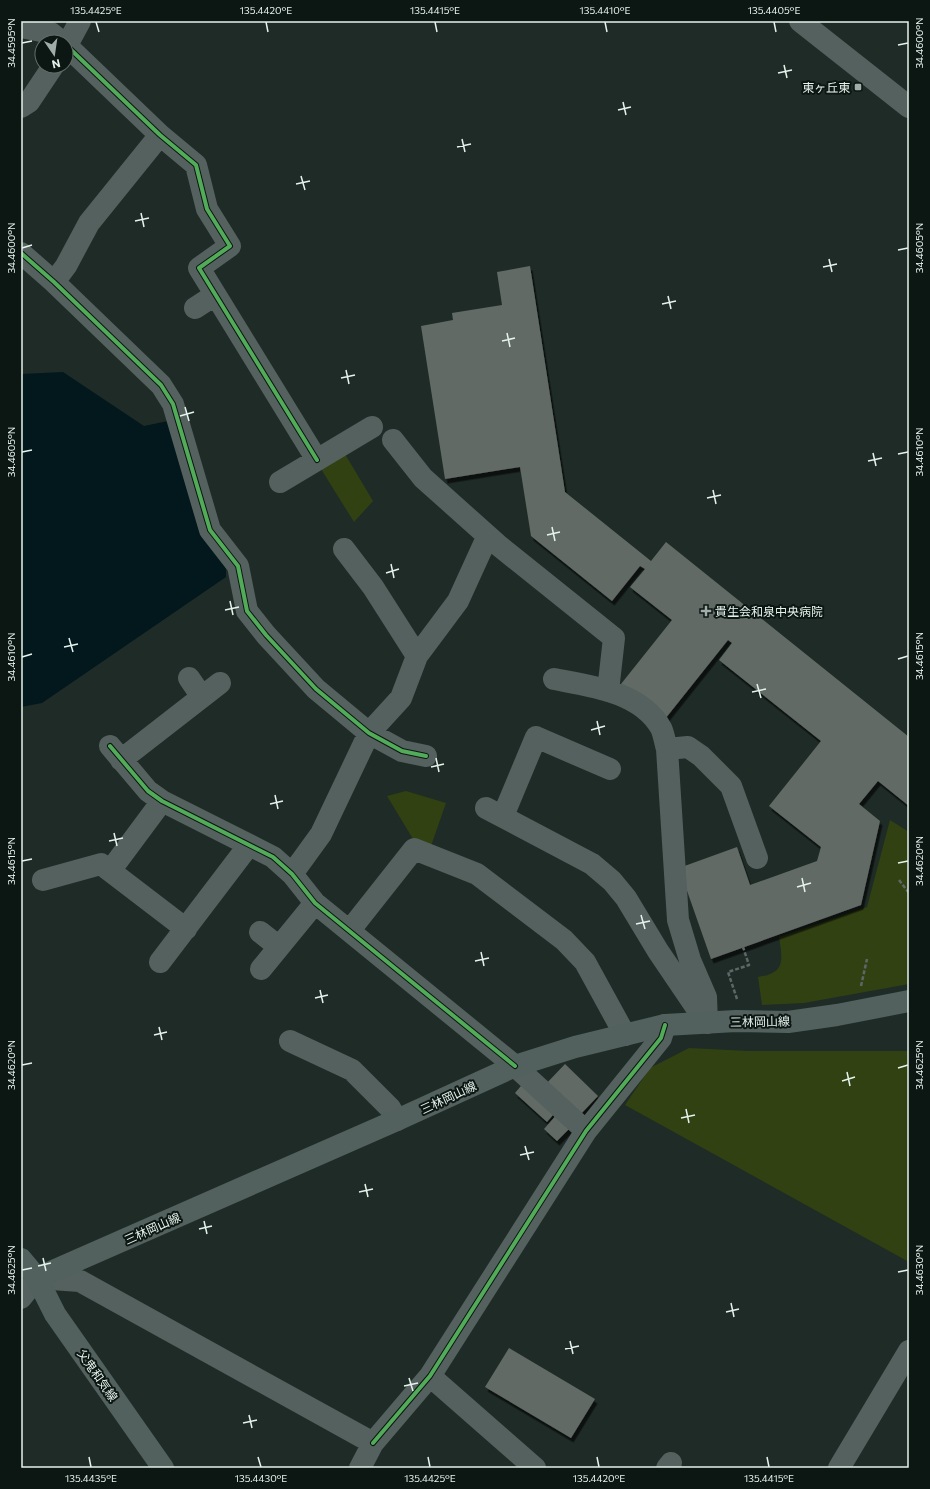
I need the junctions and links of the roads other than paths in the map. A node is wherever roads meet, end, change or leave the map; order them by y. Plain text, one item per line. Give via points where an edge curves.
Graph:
1 (80, 21) edge
2 (800, 21) edge
3 (21, 27) edge
4 (52, 34) edge
5 (72, 34) edge
6 (74, 54) edge
7 (48, 74) edge
8 (21, 107) edge
9 (909, 107) edge
10 (160, 135) junction
11 (21, 253) edge
12 (54, 282) junction
13 (216, 295) junction
14 (195, 308) dead end
15 (372, 427) dead end
16 (393, 440) dead end
17 (317, 460) junction
18 (280, 482) dead end
19 (484, 544) dead end
20 (344, 549) dead end
21 (417, 656) junction
22 (189, 678) dead end
23 (554, 679) dead end
24 (220, 683) dead end
25 (608, 691) junction
26 (202, 697) junction
27 (369, 733) junction
28 (667, 749) junction
29 (426, 756) dead end
30 (610, 769) dead end
31 (162, 801) junction
32 (249, 845) junction
33 (757, 858) dead end
34 (110, 871) junction
35 (292, 874) junction
36 (42, 880) dead end
37 (315, 903) junction
38 (186, 929) junction
39 (350, 930) junction
40 (260, 932) dead end
41 (279, 947) junction
42 (160, 962) dead end
43 (261, 969) dead end
44 (909, 1001) edge
45 (707, 1023) junction
46 (665, 1025) junction
47 (625, 1035) junction
48 (290, 1041) dead end
49 (515, 1066) junction
50 (397, 1120) junction
51 (586, 1131) junction
52 (21, 1259) edge
53 (37, 1278) junction
54 (21, 1298) edge
55 (909, 1351) edge
56 (430, 1376) junction
57 (373, 1443) junction
58 (163, 1468) edge
59 (360, 1468) edge
60 (535, 1468) edge
61 (839, 1468) edge

1 - 5 street
2 - 9 street
3 - 4 street
6 - 10 street
7 - 8 street via 29,102
10 - 12 street via 89,223 66,266
10 - 13 street via 196,165 207,209 230,246 199,268
11 - 12 street
12 - 27 street via 160,384 173,404 210,530 238,566 247,611 316,689
13 - 14 street
13 - 17 street
15 - 17 street
16 - 25 street via 423,478 498,545 614,638
17 - 18 street
19 - 21 street via 458,601
20 - 21 street via 373,587
21 - 27 street via 401,698
22 - 26 street
23 - 25 street
24 - 26 street
25 - 28 street via 626,696 645,709 662,728
26 - 31 street via 116,753 148,791
27 - 29 street via 402,751
27 - 35 street via 321,834
28 - 33 street via 688,747 731,786
28 - 45 street via 678,920 690,960 706,997
30 - 45 street via 536,737 494,812 592,864 612,881 626,898
31 - 32 street
31 - 34 street
32 - 35 street via 273,857
32 - 38 street
34 - 36 street via 101,864
34 - 38 street
35 - 37 street
37 - 39 street
37 - 41 street
38 - 42 street
39 - 47 street via 414,849 477,874 564,940 585,962
39 - 49 street
40 - 41 street
41 - 43 street
44 - 45 main road, 三林岡山線 via 788,1022
45 - 46 main road, 三林岡山線
46 - 47 main road, 三林岡山線
46 - 51 street via 661,1038
47 - 49 main road, 三林岡山線 via 575,1046
48 - 50 street via 352,1070 390,1108
49 - 50 main road, 三林岡山線
49 - 51 street
50 - 53 main road, 三林岡山線
51 - 56 street
52 - 53 main road
53 - 54 street
53 - 57 street via 80,1281
53 - 58 main road, 父鬼和気線 via 55,1314
55 - 61 street
56 - 57 street
56 - 60 street
57 - 59 street

